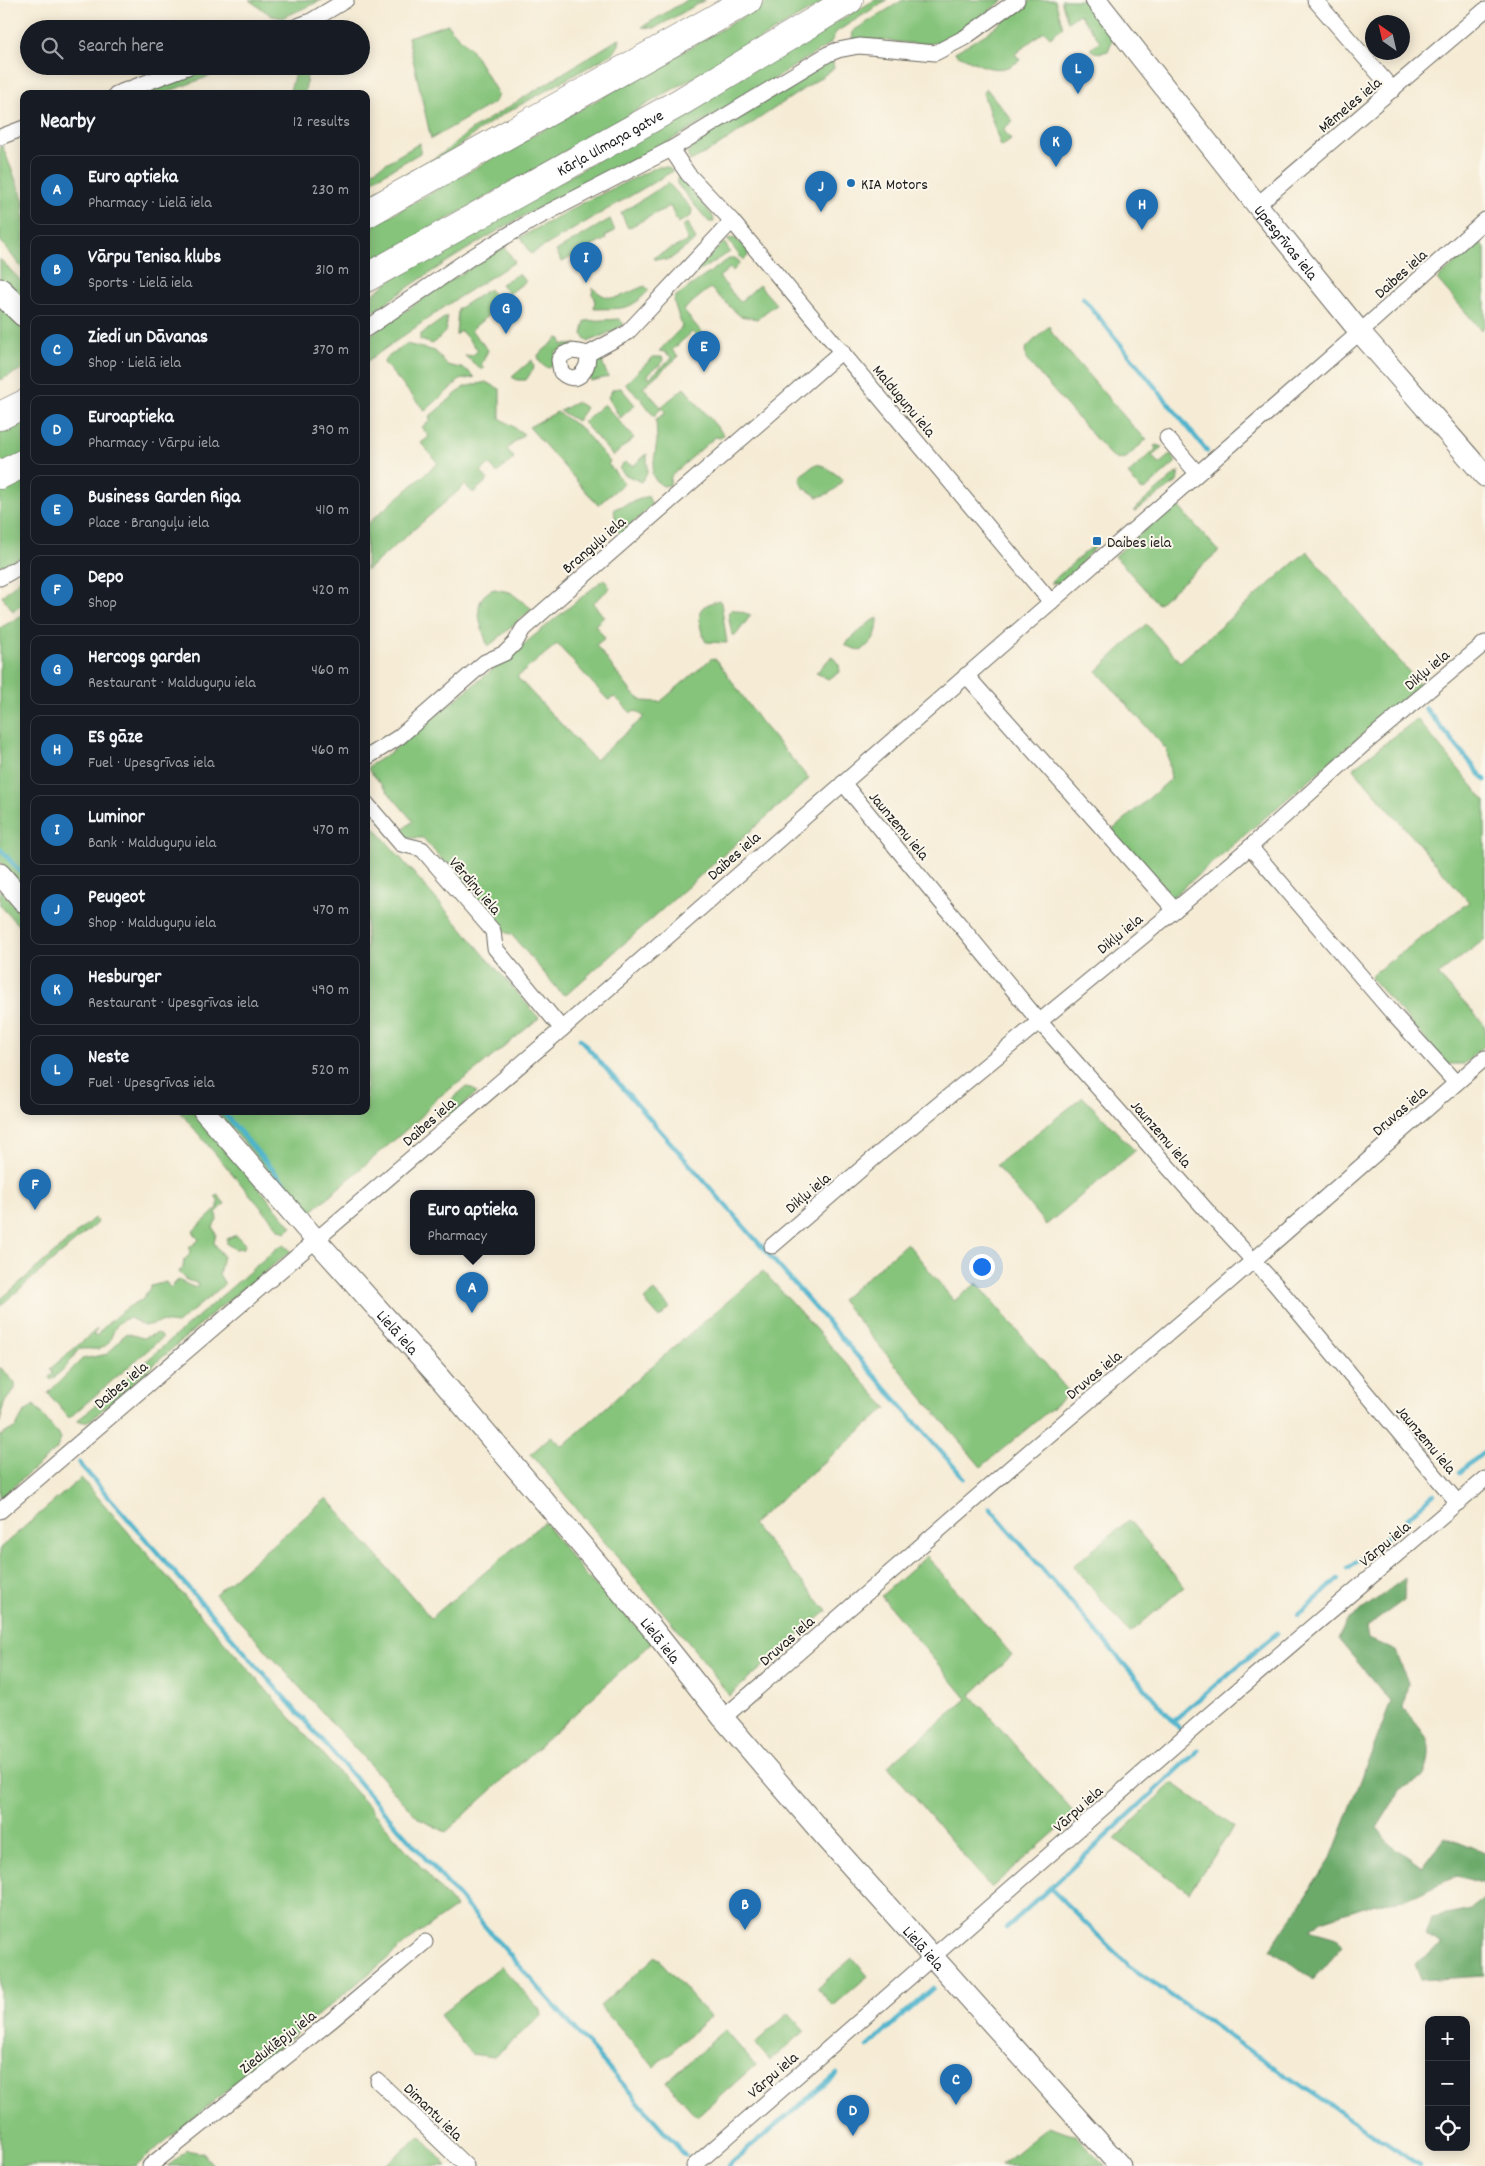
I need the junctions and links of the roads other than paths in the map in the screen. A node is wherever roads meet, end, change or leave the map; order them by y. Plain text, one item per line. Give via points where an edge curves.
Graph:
1 (346, 0) edge
2 (748, 0) edge
3 (849, 0) edge
4 (1017, 0) edge
5 (1096, 0) edge
6 (1315, 0) edge
7 (1485, 10) edge
8 (313, 20) edge
9 (166, 75) edge
10 (127, 90) edge
11 (1393, 90) junction
12 (20, 129) edge
13 (0, 136) edge
14 (672, 149) junction
15 (1257, 205) junction
16 (370, 212) edge
17 (732, 221) junction
18 (1483, 226) edge
19 (405, 256) junction
20 (370, 276) edge
21 (370, 287) edge
22 (0, 291) edge
23 (20, 310) edge
24 (370, 325) edge
25 (1360, 332) junction
26 (842, 351) junction
27 (588, 354) dead end
28 (1167, 438) dead end
29 (20, 465) edge
30 (1197, 473) junction
31 (0, 475) edge
32 (1485, 476) edge
33 (20, 566) edge
34 (0, 578) edge
35 (1051, 602) junction
36 (1485, 643) edge
37 (966, 675) junction
38 (370, 756) edge
39 (843, 783) junction
40 (370, 808) edge
41 (1250, 847) junction
42 (0, 874) edge
43 (20, 897) edge
44 (1175, 910) junction
45 (1039, 1021) junction
46 (562, 1029) junction
47 (1485, 1058) edge
48 (1456, 1083) junction
49 (207, 1115) edge
50 (316, 1240) junction
51 (772, 1246) dead end
52 (1253, 1261) junction
53 (1485, 1479) edge
54 (1458, 1503) junction
55 (0, 1511) edge
56 (723, 1718) junction
57 (425, 1942) dead end
58 (934, 1956) junction
59 (378, 2081) dead end
60 (150, 2166) edge
61 (466, 2166) edge
62 (694, 2166) edge
63 (1120, 2166) edge

1 - 8 street
2 - 16 highway
3 - 19 highway, Kārļa Ulmaņa gatve via 679,103
4 - 14 street via 964,38 935,54 859,46 828,54
5 - 15 street, Upesgrīvas iela
6 - 11 street
7 - 11 street, Mēmeles iela
9 - 10 street
11 - 15 street, Mēmeles iela
12 - 13 street
14 - 17 street, Malduguņu iela via 688,174
14 - 24 street via 532,220
15 - 25 street, Upesgrīvas iela
17 - 26 street, Malduguņu iela
17 - 27 street via 628,333
18 - 25 street, Daibes iela
19 - 20 highway, Kārļa Ulmaņa gatve
19 - 21 street
22 - 23 main road
25 - 30 street, Daibes iela
25 - 32 street, Upesgrīvas iela
26 - 35 street, Malduguņu iela
26 - 38 street, Branguļu iela via 523,629 510,648 485,662 399,738
28 - 30 street
29 - 31 highway
30 - 35 street, Daibes iela
33 - 34 street
35 - 37 street, Daibes iela
36 - 41 street, Dikļu iela via 1363,744
37 - 39 street, Daibes iela
37 - 44 street
39 - 45 street, Jaunzemu iela
39 - 46 street, Daibes iela
40 - 46 street, Vērdiņu iela via 402,844 422,850 493,931 494,948
41 - 44 street, Dikļu iela
41 - 48 street
42 - 43 street
44 - 45 street, Dikļu iela
45 - 51 street, Dikļu iela
45 - 52 street, Jaunzemu iela
46 - 50 street, Daibes iela
47 - 48 street, Druvas iela
48 - 52 street, Druvas iela
49 - 50 street, Lielā iela
50 - 55 street, Daibes iela
50 - 56 street, Lielā iela via 462,1405 651,1627
52 - 54 street, Jaunzemu iela
52 - 56 street, Druvas iela
53 - 54 street, Vārpu iela
54 - 58 street, Vārpu iela
56 - 58 street, Lielā iela
57 - 60 street, Zieduklēpju iela
58 - 62 street, Vārpu iela
58 - 63 street, Lielā iela
59 - 61 street, Dimantu iela

